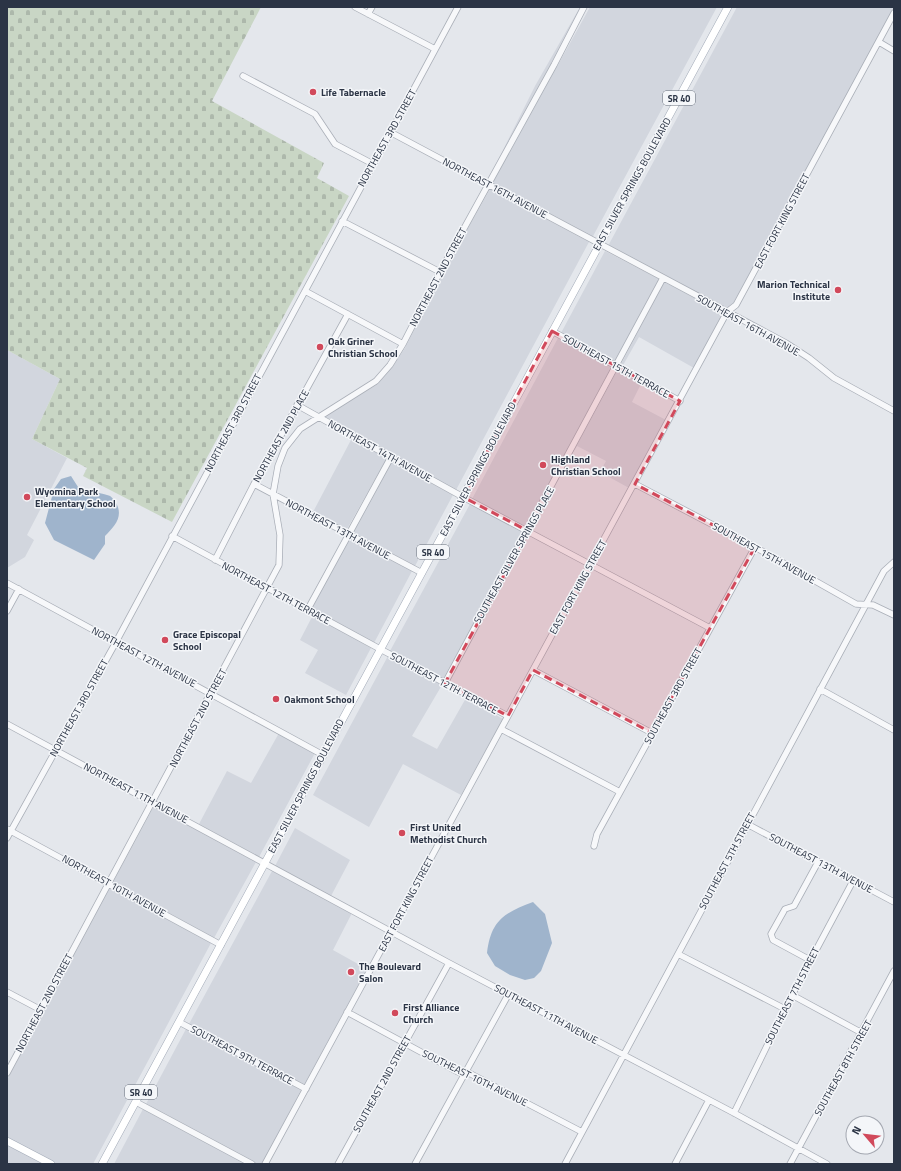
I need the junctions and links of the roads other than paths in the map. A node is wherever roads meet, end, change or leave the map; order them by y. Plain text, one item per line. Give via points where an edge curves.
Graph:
1 (356, 7) edge
2 (372, 7) edge
3 (458, 7) edge
4 (584, 7) edge
5 (728, 7) edge
6 (894, 13) edge
7 (368, 14) junction
8 (879, 42) junction
9 (435, 49) junction
10 (894, 50) edge
11 (243, 76) dead end
12 (390, 132) junction
13 (373, 164) junction
14 (488, 185) junction
15 (342, 220) junction
16 (599, 245) junction
17 (440, 272) junction
18 (663, 278) junction
19 (305, 291) junction
20 (727, 312) junction
21 (348, 314) junction
22 (552, 331) junction
23 (403, 344) junction
24 (616, 367) junction
25 (680, 401) junction
26 (298, 406) junction
27 (894, 411) edge
28 (319, 416) junction
29 (275, 446) junction
30 (284, 451) junction
31 (391, 457) junction
32 (254, 484) junction
33 (635, 484) junction
34 (273, 494) junction
35 (463, 497) junction
36 (528, 531) junction
37 (348, 533) junction
38 (172, 536) junction
39 (755, 547) junction
40 (215, 560) junction
41 (894, 562) edge
42 (590, 564) junction
43 (422, 573) junction
44 (7, 583) edge
45 (268, 588) junction
46 (19, 589) junction
47 (866, 604) junction
48 (308, 609) junction
49 (7, 611) edge
50 (894, 615) edge
51 (710, 628) junction
52 (116, 642) junction
53 (380, 649) junction
54 (533, 670) junction
55 (444, 683) junction
56 (820, 689) junction
57 (211, 693) junction
58 (508, 716) junction
59 (7, 724) edge
60 (501, 729) junction
61 (894, 730) edge
62 (652, 733) junction
63 (55, 751) junction
64 (324, 755) junction
65 (620, 792) junction
66 (153, 802) junction
67 (747, 824) junction
68 (9, 830) edge
69 (7, 838) edge
70 (594, 846) dead end
71 (818, 862) junction
72 (264, 864) junction
73 (853, 881) junction
74 (108, 883) junction
75 (894, 902) edge
76 (391, 931) junction
77 (221, 945) junction
78 (678, 954) junction
79 (810, 960) junction
80 (449, 962) junction
81 (894, 971) edge
82 (7, 992) edge
83 (508, 995) junction
84 (792, 995) junction
85 (785, 1009) junction
86 (41, 1010) junction
87 (347, 1012) junction
88 (179, 1022) junction
89 (862, 1032) junction
90 (405, 1042) junction
91 (624, 1054) junction
92 (465, 1072) junction
93 (7, 1073) edge
94 (306, 1089) junction
95 (709, 1100) junction
96 (136, 1102) junction
97 (734, 1113) junction
98 (582, 1132) junction
99 (7, 1141) edge
100 (798, 1149) junction
101 (104, 1163) edge
102 (51, 1164) edge
103 (252, 1164) edge
104 (265, 1164) edge
105 (338, 1164) edge
106 (415, 1164) edge
107 (565, 1164) edge
108 (675, 1164) edge
109 (790, 1164) edge
110 (827, 1164) edge

1 - 7 street
2 - 7 street
3 - 9 street, NORTHEAST 3RD STREET
4 - 14 street, NORTHEAST 2ND STREET
5 - 16 main road, EAST SILVER SPRINGS BOULEVARD / SR 40
6 - 8 street, EAST FORT KING STREET
7 - 9 street
8 - 10 street
8 - 20 street, EAST FORT KING STREET via 736,305
9 - 12 street, NORTHEAST 3RD STREET
11 - 13 street via 315,114 335,144
12 - 13 street, NORTHEAST 3RD STREET
12 - 14 street, NORTHEAST 16TH AVENUE
13 - 15 street, NORTHEAST 3RD STREET
14 - 16 street, NORTHEAST 16TH AVENUE
14 - 17 street, NORTHEAST 2ND STREET
15 - 17 street
15 - 19 street, NORTHEAST 3RD STREET
16 - 18 street, SOUTHEAST 16TH AVENUE
16 - 22 main road, EAST SILVER SPRINGS BOULEVARD / SR 40
17 - 23 street, NORTHEAST 2ND STREET
18 - 20 street, SOUTHEAST 16TH AVENUE
18 - 24 street, SOUTHEAST SILVER SPRINGS PLACE
19 - 21 street
19 - 38 street, NORTHEAST 3RD STREET
20 - 25 street, EAST FORT KING STREET
20 - 27 street, SOUTHEAST 16TH AVENUE via 786,343 834,378
21 - 23 street
21 - 26 street, NORTHEAST 2ND PLACE
22 - 24 street, SOUTHEAST 15TH TERRACE
22 - 35 main road, EAST SILVER SPRINGS BOULEVARD / SR 40
23 - 28 street, NORTHEAST 2ND STREET via 376,381
24 - 25 street, SOUTHEAST 15TH TERRACE
24 - 36 street, SOUTHEAST SILVER SPRINGS PLACE
25 - 33 street, EAST FORT KING STREET
26 - 28 street, NORTHEAST 14TH AVENUE
26 - 29 street, NORTHEAST 2ND PLACE
28 - 30 street, NORTHEAST 2ND STREET via 300,429
28 - 31 street, NORTHEAST 14TH AVENUE
29 - 30 street
29 - 32 street, NORTHEAST 2ND PLACE
30 - 34 street, NORTHEAST 2ND STREET via 278,466
31 - 35 street, NORTHEAST 14TH AVENUE
31 - 37 street
32 - 34 street, NORTHEAST 13TH AVENUE
32 - 40 street, NORTHEAST 2ND PLACE
33 - 39 street, SOUTHEAST 15TH AVENUE
33 - 42 street, EAST FORT KING STREET
34 - 37 street, NORTHEAST 13TH AVENUE
34 - 45 street, NORTHEAST 2ND STREET via 280,535 279,565
35 - 36 street, NORTHEAST 14TH AVENUE
35 - 43 main road, EAST SILVER SPRINGS BOULEVARD / SR 40
36 - 42 street, NORTHEAST 14TH AVENUE
36 - 55 street, SOUTHEAST SILVER SPRINGS PLACE
37 - 43 street, NORTHEAST 13TH AVENUE
37 - 48 street
38 - 40 street, NORTHEAST 12TH TERRACE
38 - 52 street, NORTHEAST 3RD STREET
39 - 47 street, SOUTHEAST 15TH AVENUE via 856,604
39 - 51 street, SOUTHEAST 3RD STREET
40 - 45 street, NORTHEAST 12TH TERRACE
41 - 47 street, SOUTHEAST 5TH STREET via 884,571
42 - 51 street, NORTHEAST 14TH AVENUE
42 - 54 street, EAST FORT KING STREET
43 - 53 main road, EAST SILVER SPRINGS BOULEVARD / SR 40
44 - 46 street, NORTHEAST 12TH AVENUE
45 - 48 street, NORTHEAST 12TH TERRACE
45 - 57 street, NORTHEAST 2ND STREET
46 - 49 street
46 - 52 street, NORTHEAST 12TH AVENUE
47 - 50 street, SOUTHEAST 15TH AVENUE
47 - 56 street, SOUTHEAST 5TH STREET
48 - 53 street, NORTHEAST 12TH TERRACE
51 - 62 street, SOUTHEAST 3RD STREET
52 - 57 street, NORTHEAST 12TH AVENUE
52 - 63 street, NORTHEAST 3RD STREET
53 - 55 street, SOUTHEAST 12TH TERRACE
53 - 64 main road, EAST SILVER SPRINGS BOULEVARD / SR 40
54 - 58 street, EAST FORT KING STREET
54 - 62 street
55 - 58 street, SOUTHEAST 12TH TERRACE
56 - 61 street
56 - 67 street, SOUTHEAST 5TH STREET
57 - 64 street, NORTHEAST 12TH AVENUE
57 - 66 street, NORTHEAST 2ND STREET
58 - 60 street, EAST FORT KING STREET
59 - 63 street, NORTHEAST 11TH AVENUE
60 - 65 street, SOUTHEAST 12TH TERRACE
60 - 76 street, EAST FORT KING STREET
62 - 65 street, SOUTHEAST 3RD STREET
63 - 66 street, NORTHEAST 11TH AVENUE
63 - 68 street, NORTHEAST 3RD STREET
64 - 72 main road, EAST SILVER SPRINGS BOULEVARD / SR 40
65 - 70 street, SOUTHEAST 3RD STREET via 597,834
66 - 72 street, NORTHEAST 11TH AVENUE
66 - 74 street, NORTHEAST 2ND STREET
67 - 71 street, SOUTHEAST 13TH AVENUE
67 - 78 street, SOUTHEAST 5TH STREET
68 - 69 street, NORTHEAST 3RD STREET
68 - 74 street, NORTHEAST 10TH AVENUE
71 - 73 street, SOUTHEAST 13TH AVENUE
71 - 79 street via 794,906 785,909 771,934 773,940
72 - 76 street, SOUTHEAST 11TH AVENUE
72 - 77 main road, EAST SILVER SPRINGS BOULEVARD / SR 40
73 - 75 street, SOUTHEAST 13TH AVENUE
73 - 79 street, SOUTHEAST 7TH STREET
74 - 77 street, NORTHEAST 10TH AVENUE
74 - 86 street, NORTHEAST 2ND STREET
76 - 80 street, SOUTHEAST 11TH AVENUE
76 - 87 street, EAST FORT KING STREET
77 - 88 main road, EAST SILVER SPRINGS BOULEVARD / SR 40
78 - 85 street
78 - 91 street, SOUTHEAST 5TH STREET
79 - 84 street, SOUTHEAST 7TH STREET
80 - 83 street, SOUTHEAST 11TH AVENUE
80 - 90 street, SOUTHEAST 2ND STREET
81 - 89 street, SOUTHEAST 8TH STREET
82 - 86 street
83 - 91 street, SOUTHEAST 11TH AVENUE
83 - 92 street
84 - 85 street, SOUTHEAST 7TH STREET
84 - 89 street
85 - 97 street, SOUTHEAST 7TH STREET
86 - 93 street, NORTHEAST 2ND STREET
87 - 90 street, SOUTHEAST 10TH AVENUE
87 - 94 street, EAST FORT KING STREET
88 - 94 street, SOUTHEAST 9TH TERRACE
88 - 96 main road, EAST SILVER SPRINGS BOULEVARD / SR 40
89 - 100 street, SOUTHEAST 8TH STREET
90 - 92 street, SOUTHEAST 10TH AVENUE via 458,1072
90 - 105 street, SOUTHEAST 2ND STREET
91 - 95 street, SOUTHEAST 11TH AVENUE
91 - 98 street, SOUTHEAST 5TH STREET
92 - 98 street, SOUTHEAST 10TH AVENUE
92 - 106 street
94 - 104 street, EAST FORT KING STREET
95 - 97 street, SOUTHEAST 11TH AVENUE
95 - 108 street
96 - 101 main road, EAST SILVER SPRINGS BOULEVARD / SR 40
96 - 103 street
97 - 100 street, SOUTHEAST 11TH AVENUE
98 - 107 street, SOUTHEAST 5TH STREET
99 - 102 main road
100 - 109 street, SOUTHEAST 8TH STREET
100 - 110 street, SOUTHEAST 11TH AVENUE

